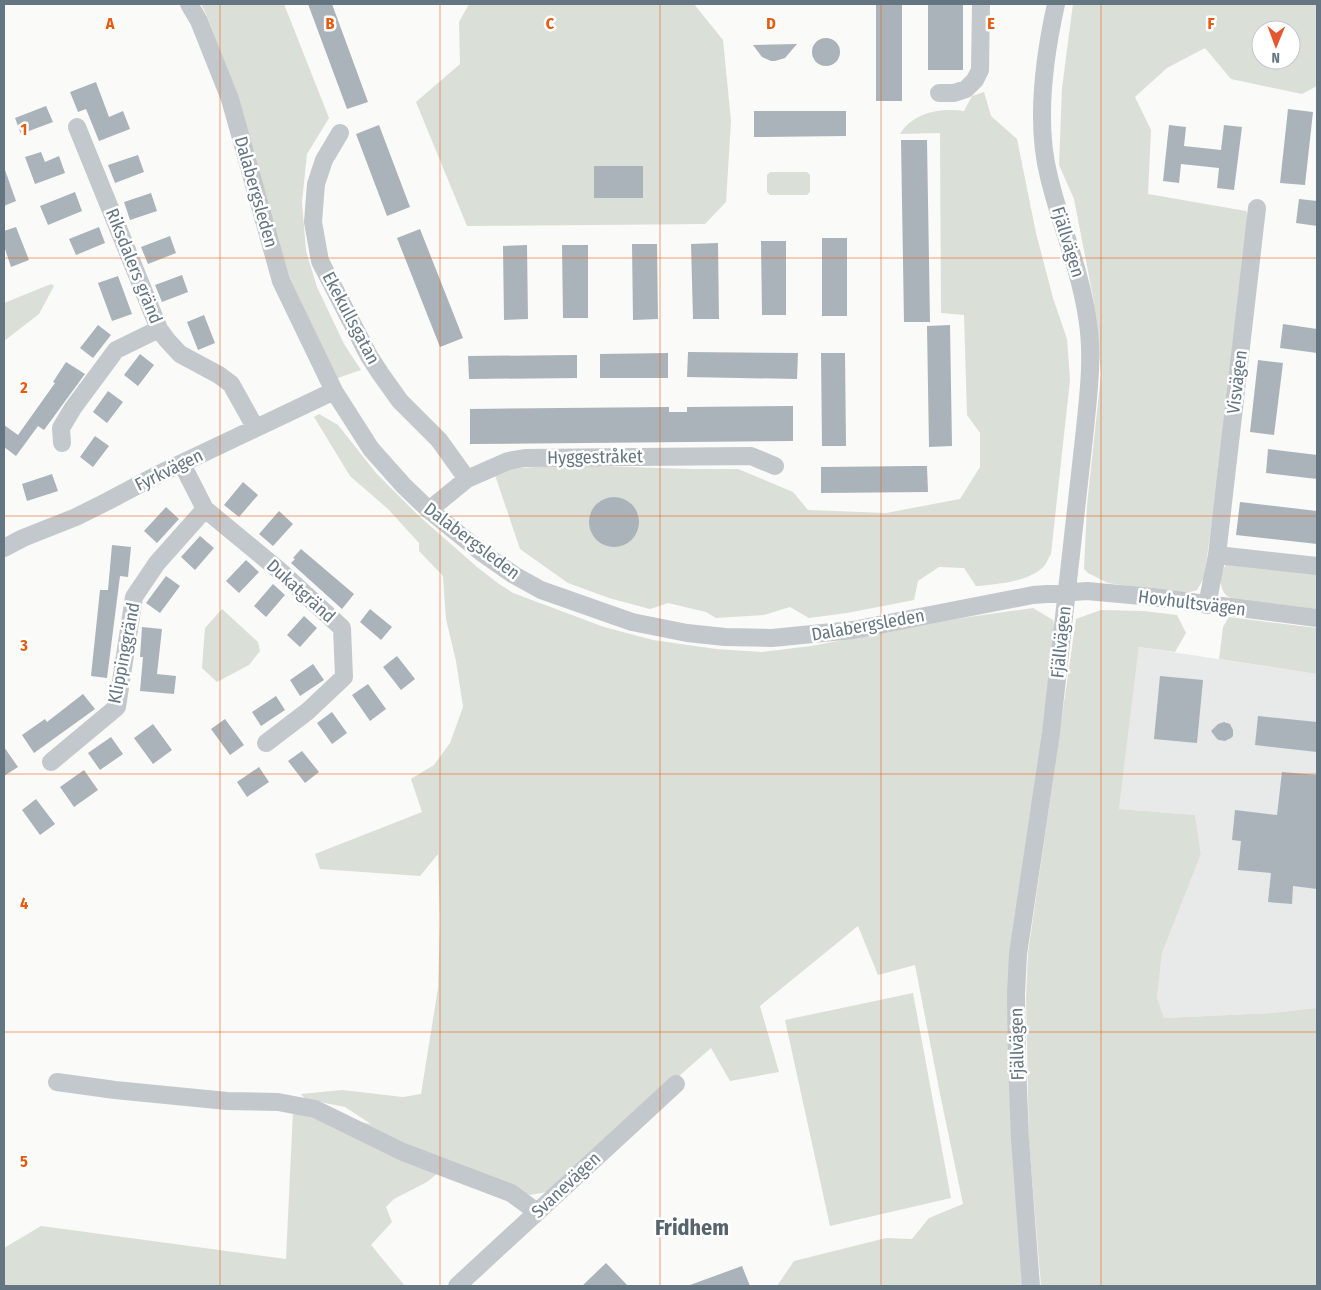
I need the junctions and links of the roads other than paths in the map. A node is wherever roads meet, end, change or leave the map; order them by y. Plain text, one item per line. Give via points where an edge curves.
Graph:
1 (189, 4) edge
2 (981, 4) edge
3 (1056, 4) edge
4 (939, 93) dead end
5 (77, 126) dead end
6 (340, 133) dead end
7 (1257, 208) dead end
8 (159, 329) junction
9 (334, 391) junction
10 (255, 428) junction
11 (62, 442) dead end
12 (182, 464) junction
13 (775, 466) dead end
14 (467, 479) junction
15 (205, 509) junction
16 (429, 510) junction
17 (4, 548) edge
18 (1217, 555) junction
19 (1317, 566) edge
20 (1066, 592) junction
21 (1207, 605) junction
22 (1317, 618) edge
23 (266, 744) dead end
24 (51, 762) dead end
25 (57, 1082) dead end
26 (676, 1084) dead end
27 (537, 1212) junction
28 (457, 1286) edge
29 (1031, 1286) edge

1 - 9 street, Dalabergsleden via 230,99 281,280
2 - 4 street via 980,70 976,80 966,89
3 - 20 street, Fjällvägen via 1046,56 1044,155 1063,230 1083,290 1090,344 1089,393
5 - 8 street, Riksdalers gränd
6 - 14 street, Ekekullsgatan via 324,160 316,184 313,222 320,260 380,373 400,401 439,440
7 - 18 street, Visvägen
8 - 10 street, Riksdalers gränd via 180,354 231,384
8 - 11 street via 116,350 61,428
9 - 10 street, Fyrkvägen
9 - 16 street, Dalabergsleden via 371,449
10 - 12 street, Fyrkvägen
12 - 15 street, Dukatgränd
12 - 17 street, Fyrkvägen via 76,517
13 - 14 street, Hyggestråket via 751,456 544,458 508,461
14 - 16 street, Hyggestråket
15 - 23 street, Dukatgränd via 342,628 344,677
15 - 24 street, Klippinggränd via 157,563 134,597 117,707
16 - 20 street, Dalabergsleden via 481,552 541,590 632,622 687,633 772,638 810,635 853,630 1033,595
18 - 19 street
18 - 21 street, Visvägen
20 - 21 street, Hovhultsvägen via 1087,591
20 - 29 street, Fjällvägen via 1051,733 1018,964 1016,1062
21 - 22 street, Hovhultsvägen
25 - 27 street via 227,1101 278,1102 315,1109 403,1152 511,1193
26 - 27 street, Svanevägen
27 - 28 street, Svanevägen

